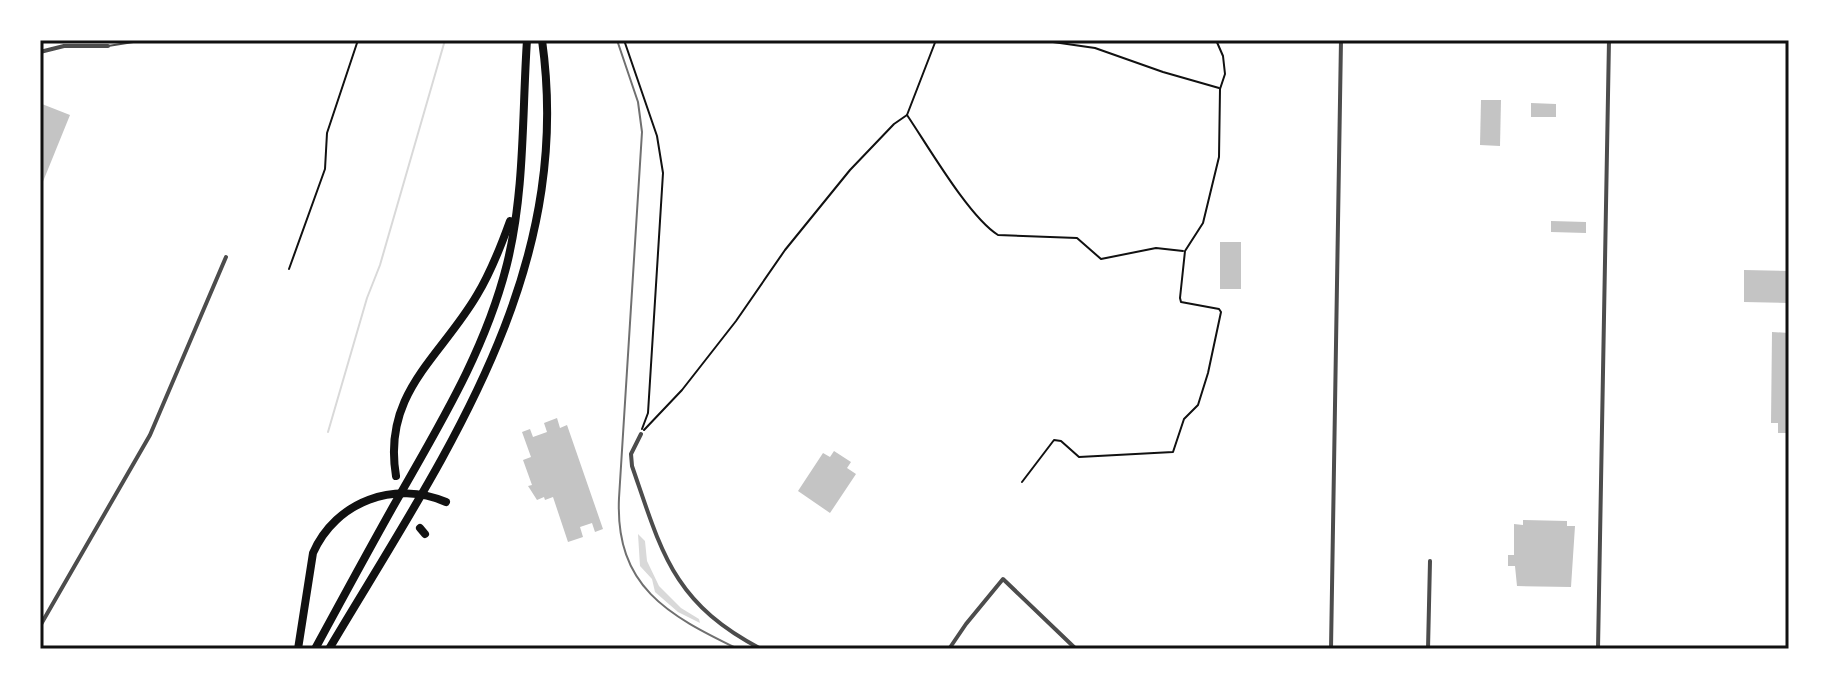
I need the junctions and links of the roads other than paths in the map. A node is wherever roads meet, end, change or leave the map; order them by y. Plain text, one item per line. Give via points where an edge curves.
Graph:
1 (146, 40) edge
2 (527, 40) edge
3 (542, 40) edge
4 (1341, 40) edge
5 (1609, 40) edge
6 (64, 43) edge
7 (108, 46) joint
8 (40, 52) edge
9 (516, 205) junction
10 (226, 257) dead end
11 (641, 434) road end
12 (396, 476) dead end
13 (446, 502) dead end
14 (1430, 561) dead end
15 (40, 626) edge
16 (298, 649) edge
17 (315, 649) edge
18 (329, 649) edge
19 (761, 649) edge
20 (949, 649) edge
21 (1076, 649) edge
22 (1331, 649) edge
23 (1428, 649) edge
24 (1598, 649) edge

1 - 7 lane
2 - 9 highway
3 - 18 highway via 547,145 534,237 517,296 458,430
4 - 22 street
5 - 24 street
6 - 7 street
6 - 8 street
9 - 12 highway via 477,295 403,402 393,443
9 - 17 highway via 507,264 456,398
10 - 15 street via 150,435
11 - 19 street via 631,454 632,466 668,564 703,609
13 - 16 highway via 412,493 385,494 335,521 313,553
14 - 23 street
20 - 21 street via 1003,579

